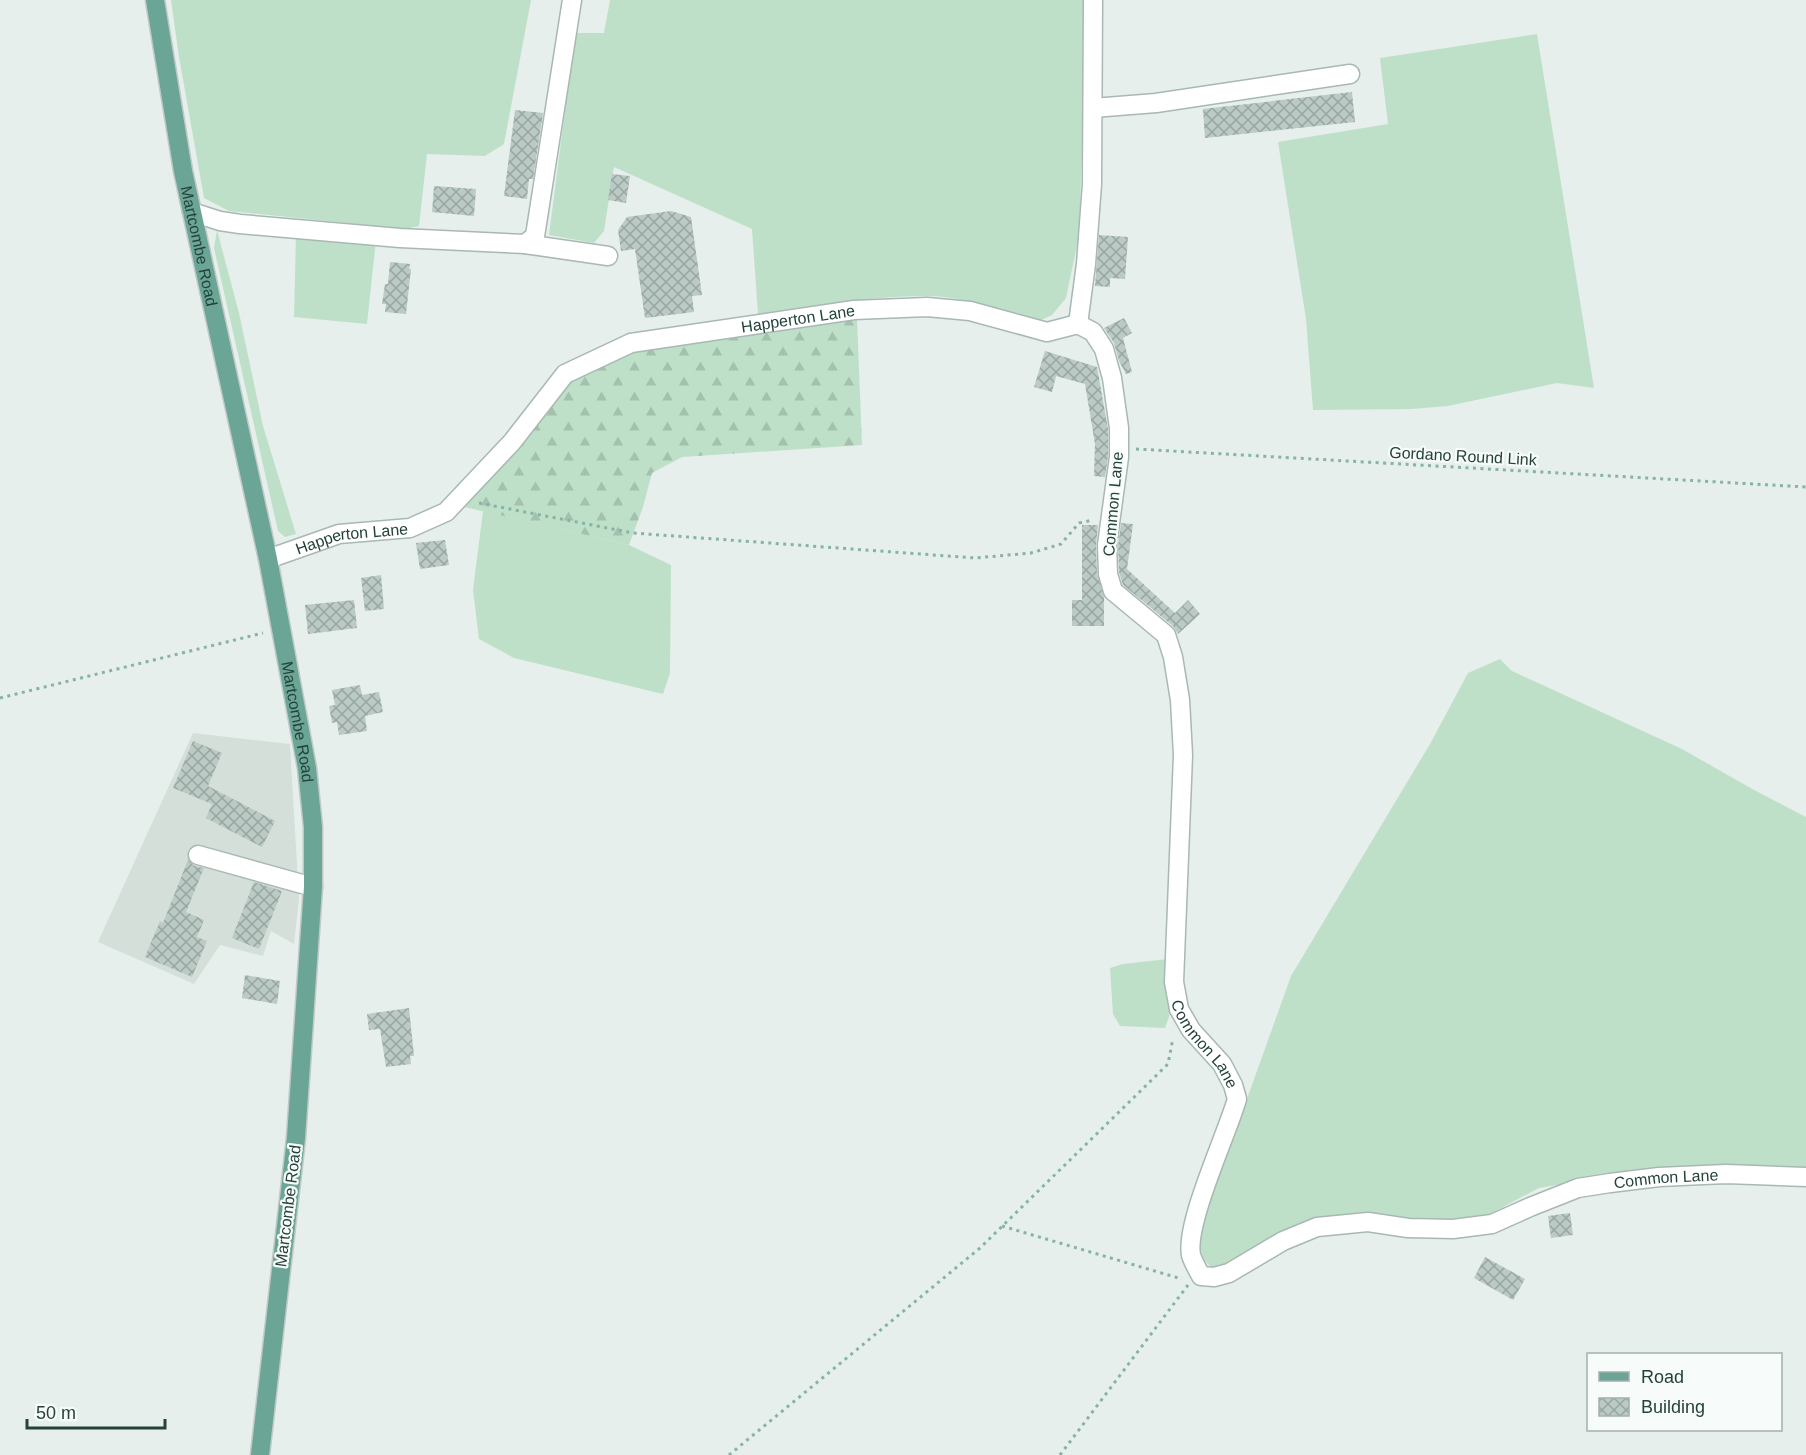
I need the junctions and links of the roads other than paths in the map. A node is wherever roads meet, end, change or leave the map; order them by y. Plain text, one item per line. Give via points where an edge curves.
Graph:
1 (155, 0) edge
2 (572, 0) edge
3 (1093, 0) edge
4 (1350, 74) dead end
5 (1093, 108) junction
6 (192, 212) junction
7 (525, 244) junction
8 (608, 256) dead end
9 (1078, 324) junction
10 (268, 559) junction
11 (198, 855) dead end
12 (314, 887) junction
13 (1806, 1178) edge
14 (260, 1455) edge

1 - 6 main road, Martcombe Road
2 - 7 street via 535,236
3 - 5 street
4 - 5 street via 1156,103
5 - 9 street via 1092,184
6 - 7 street via 240,224
6 - 10 main road, Martcombe Road
7 - 8 street
9 - 10 street, Happerton Lane via 1047,332 970,311 927,307 854,310 632,343 566,374 512,442 446,512 410,528 339,534
9 - 13 street, Common Lane via 1093,332 1104,349 1119,428 1107,545 1108,574 1113,591 1166,635 1180,700 1183,755 1174,982 1179,1009 1191,1030 1222,1064 1237,1099 1191,1238 1191,1255 1201,1276 1229,1273 1283,1241 1317,1227 1368,1222 1453,1230 1492,1224 1578,1188 1610,1183 1726,1174
10 - 12 main road, Martcombe Road via 307,768
11 - 12 street
12 - 14 main road, Martcombe Road via 296,1138

